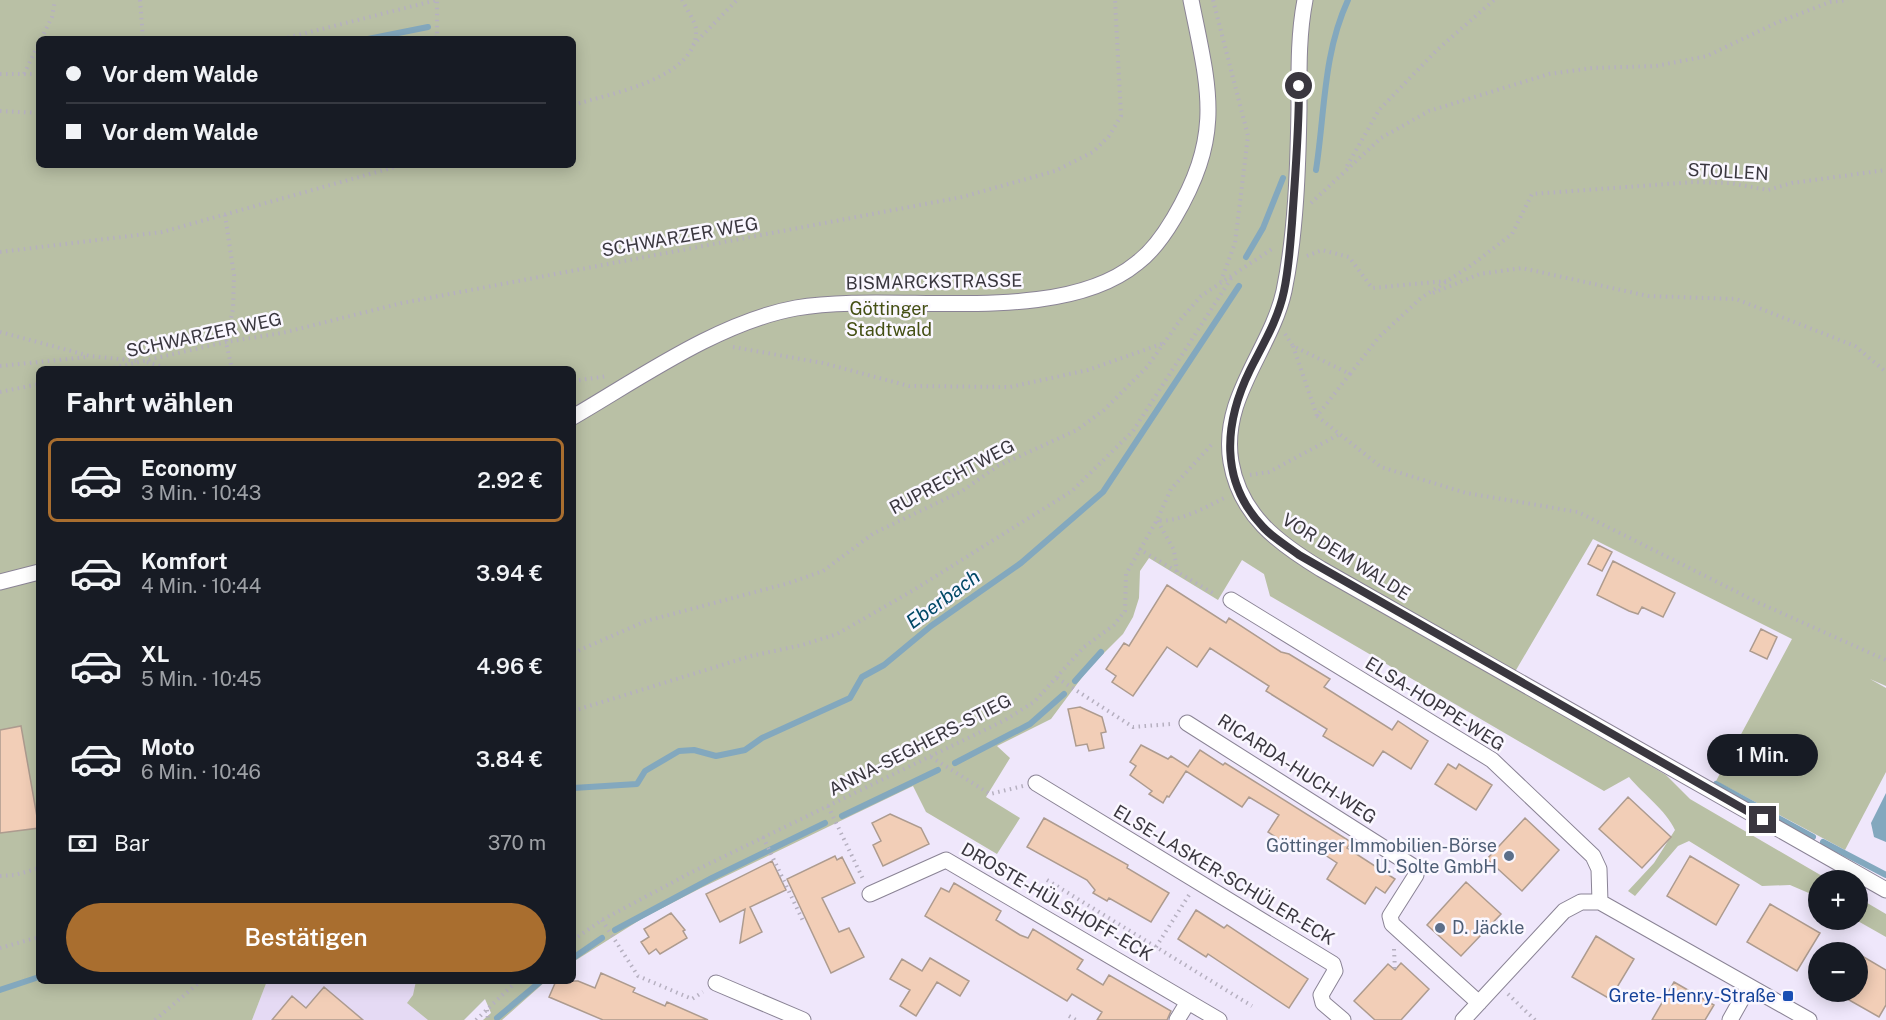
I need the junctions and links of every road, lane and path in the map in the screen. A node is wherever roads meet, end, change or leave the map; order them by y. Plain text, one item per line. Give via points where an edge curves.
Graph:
1 (55, 0) edge
2 (140, 0) edge
3 (437, 0) edge
4 (682, 0) edge
5 (737, 0) edge
6 (1115, 0) edge
7 (1191, 0) edge
8 (1213, 0) edge
9 (1305, 0) edge
10 (1494, 0) edge
11 (1848, 0) edge
12 (42, 36) edge
13 (144, 36) edge
14 (298, 36) edge
15 (438, 36) edge
16 (692, 46) junction
17 (36, 50) edge
18 (0, 74) edge
19 (24, 74) junction
20 (36, 74) edge
21 (576, 104) edge
22 (0, 111) edge
23 (36, 113) edge
24 (391, 168) edge
25 (1346, 169) junction
26 (1886, 170) edge
27 (225, 214) junction
28 (1291, 230) junction
29 (0, 252) edge
30 (1289, 262) junction
31 (1234, 274) junction
32 (1449, 280) junction
33 (1221, 282) junction
34 (1421, 298) junction
35 (1275, 321) junction
36 (0, 332) edge
37 (226, 342) junction
38 (1165, 342) junction
39 (1293, 345) junction
40 (721, 348) dead end
41 (90, 356) junction
42 (145, 361) junction
43 (0, 366) edge
44 (122, 366) edge
45 (160, 366) edge
46 (231, 366) edge
47 (1886, 372) edge
48 (1350, 374) junction
49 (36, 385) edge
50 (0, 392) edge
51 (576, 415) edge
52 (1317, 416) junction
53 (1230, 427) junction
54 (1340, 434) junction
55 (1237, 484) junction
56 (1157, 520) junction
57 (1139, 549) junction
58 (1177, 572) junction
59 (36, 573) edge
60 (0, 582) edge
61 (1231, 600) joint
62 (576, 652) edge
63 (1886, 660) edge
64 (1058, 678) junction
65 (576, 710) edge
66 (1187, 723) joint
67 (930, 757) junction
68 (1036, 783) joint
69 (828, 806) junction
70 (763, 837) junction
71 (36, 869) edge
72 (0, 876) edge
73 (1047, 880) dead end
74 (1197, 882) junction
75 (1886, 890) edge
76 (870, 894) joint
77 (1600, 902) junction
78 (602, 920) junction
79 (804, 922) dead end
80 (36, 938) edge
81 (576, 938) edge
82 (1156, 947) junction
83 (0, 948) edge
84 (716, 983) joint
85 (1497, 983) junction
86 (197, 984) edge
87 (514, 984) edge
88 (1749, 986) junction
89 (1188, 1002) junction
90 (1479, 1003) junction
91 (1252, 1006) dead end
92 (487, 1010) junction
93 (1068, 1016) dead end
94 (154, 1020) edge
95 (476, 1020) edge
96 (488, 1020) edge
97 (803, 1020) edge
98 (1076, 1020) edge
99 (1177, 1020) edge
100 (1219, 1020) edge
101 (1343, 1020) edge
102 (1463, 1020) edge
103 (1535, 1020) edge
104 (1730, 1020) edge
105 (1809, 1020) edge

1 - 12 path
2 - 13 path
3 - 14 path
3 - 15 path
4 - 16 path via 696,29
5 - 16 path
6 - 37 path, SCHWARZER WEG via 1121,116 1093,152 1055,171 962,197 402,303 282,333
7 - 51 street, BISMARCKSTRASSE via 1207,79 1207,141 1196,176 1179,209 1153,249 1136,265 1090,287 1027,300 853,301 772,314 689,350
8 - 33 path via 1248,136 1235,243
9 - 28 street, VOR DEM WALDE
10 - 25 path via 1437,50 1379,110
11 - 25 path via 1830,2 1707,56 1656,66 1549,74 1429,111 1381,138
16 - 21 path via 690,54 660,79
17 - 19 path
18 - 19 path
19 - 20 path
22 - 23 path
24 - 27 path
25 - 28 path, RUPRECHTWEG
26 - 32 path, STOLLEN via 1768,190 1694,182 1532,194 1512,234
27 - 29 path via 162,232
27 - 37 path via 234,275 233,309
28 - 30 street, VOR DEM WALDE
28 - 31 path, RUPRECHTWEG
30 - 32 path via 1322,250 1349,257 1372,288
30 - 35 street, VOR DEM WALDE
31 - 33 path, RUPRECHTWEG
31 - 65 path via 1133,430 1072,491 837,634
32 - 34 path
33 - 38 path, RUPRECHTWEG via 1201,296
34 - 47 path via 1480,274 1522,268 1648,296 1736,299 1855,346
34 - 48 path via 1379,337
35 - 39 path
35 - 53 street, VOR DEM WALDE via 1236,402
36 - 41 path
37 - 42 path, SCHWARZER WEG
37 - 46 path
38 - 40 path via 1088,370 1010,387 909,386 823,363
38 - 62 path, RUPRECHTWEG via 1147,368 1077,430 998,466 962,491 860,541 823,571 646,621
39 - 48 path
39 - 52 path
41 - 42 path
41 - 43 path
42 - 44 path, SCHWARZER WEG
42 - 45 path
48 - 52 path
49 - 50 path
52 - 54 path
53 - 55 street, VOR DEM WALDE via 1229,446
53 - 56 path, ANNA-SEGHERS-STIEG via 1171,489
54 - 55 path via 1269,472
54 - 63 path via 1381,467 1466,493 1578,512 1757,602
55 - 56 path via 1202,510 1166,522
55 - 75 street, VOR DEM WALDE via 1264,529 1299,555
56 - 57 path, ANNA-SEGHERS-STIEG
56 - 58 path via 1174,550
57 - 58 path
57 - 64 path, ANNA-SEGHERS-STIEG via 1126,574 1125,611 1114,625 1084,647
58 - 61 path via 1216,596
59 - 60 street
61 - 77 street, ELSA-HOPPE-WEG via 1492,760 1593,856 1599,869
64 - 66 path via 1133,728
64 - 67 path, ANNA-SEGHERS-STIEG via 1034,702 1005,720
66 - 90 street, RICARDA-HUCH-WEG via 1414,867 1416,875 1390,916 1392,924
67 - 68 path via 990,794
67 - 69 path, ANNA-SEGHERS-STIEG
68 - 74 street, ELSE-LASKER-SCHÜLER-ECK
69 - 70 path, ANNA-SEGHERS-STIEG
69 - 76 path
70 - 78 path, ANNA-SEGHERS-STIEG
70 - 79 path
71 - 72 path
73 - 82 path
74 - 82 path
74 - 101 street, ELSE-LASKER-SCHÜLER-ECK via 1333,964 1335,971 1321,995 1323,1003
76 - 89 street, DROSTE-HÜLSHOFF-ECK via 946,860
77 - 85 street via 1581,902 1564,911
77 - 88 street
78 - 81 path, ANNA-SEGHERS-STIEG
78 - 84 path via 638,976 692,999
80 - 83 path
82 - 91 path
84 - 97 street
85 - 90 street
85 - 103 path
86 - 94 path
87 - 92 path
88 - 104 street
88 - 105 street
89 - 99 street
89 - 100 street, DROSTE-HÜLSHOFF-ECK
90 - 102 street
92 - 95 path
92 - 96 path
93 - 98 path

